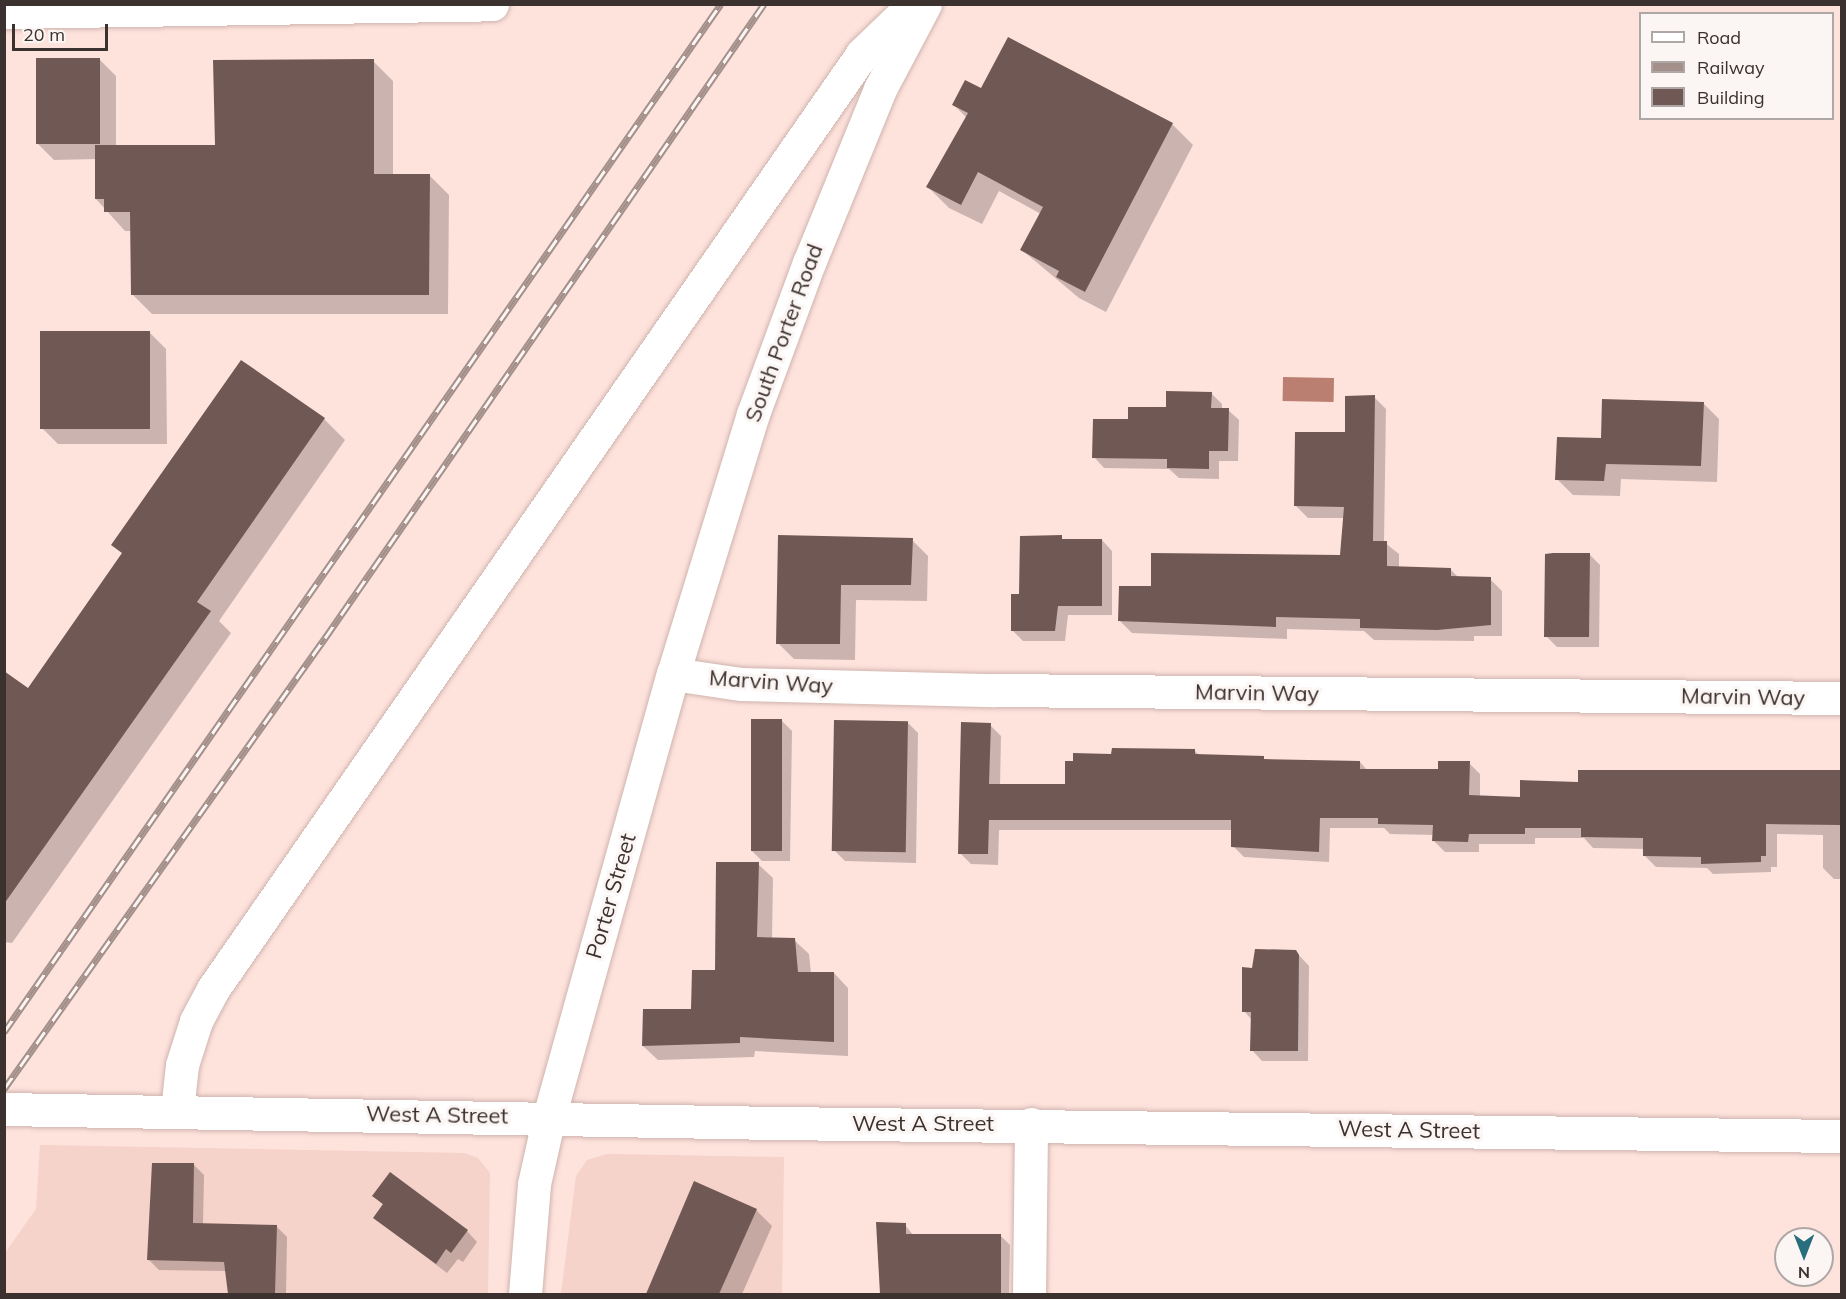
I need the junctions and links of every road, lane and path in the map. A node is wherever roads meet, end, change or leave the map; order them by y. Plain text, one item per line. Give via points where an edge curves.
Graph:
1 (492, 4) edge
2 (914, 4) edge
3 (925, 4) edge
4 (4, 12) edge
5 (673, 674) junction
6 (1842, 698) edge
7 (4, 1109) edge
8 (177, 1111) junction
9 (549, 1117) junction
10 (1032, 1124) junction
11 (1842, 1136) edge
12 (525, 1294) edge
13 (1029, 1294) edge

1 - 4 street
2 - 8 street via 862,54 213,989 196,1021 182,1065
3 - 5 street, South Porter Road via 880,89 809,263 753,414
5 - 6 street, Marvin Way via 741,684 984,690
5 - 9 street, Porter Street
7 - 8 street, West A Street
8 - 9 street, West A Street
9 - 10 street, West A Street
9 - 12 street, Porter Street via 534,1184
10 - 11 street, West A Street
10 - 13 street

